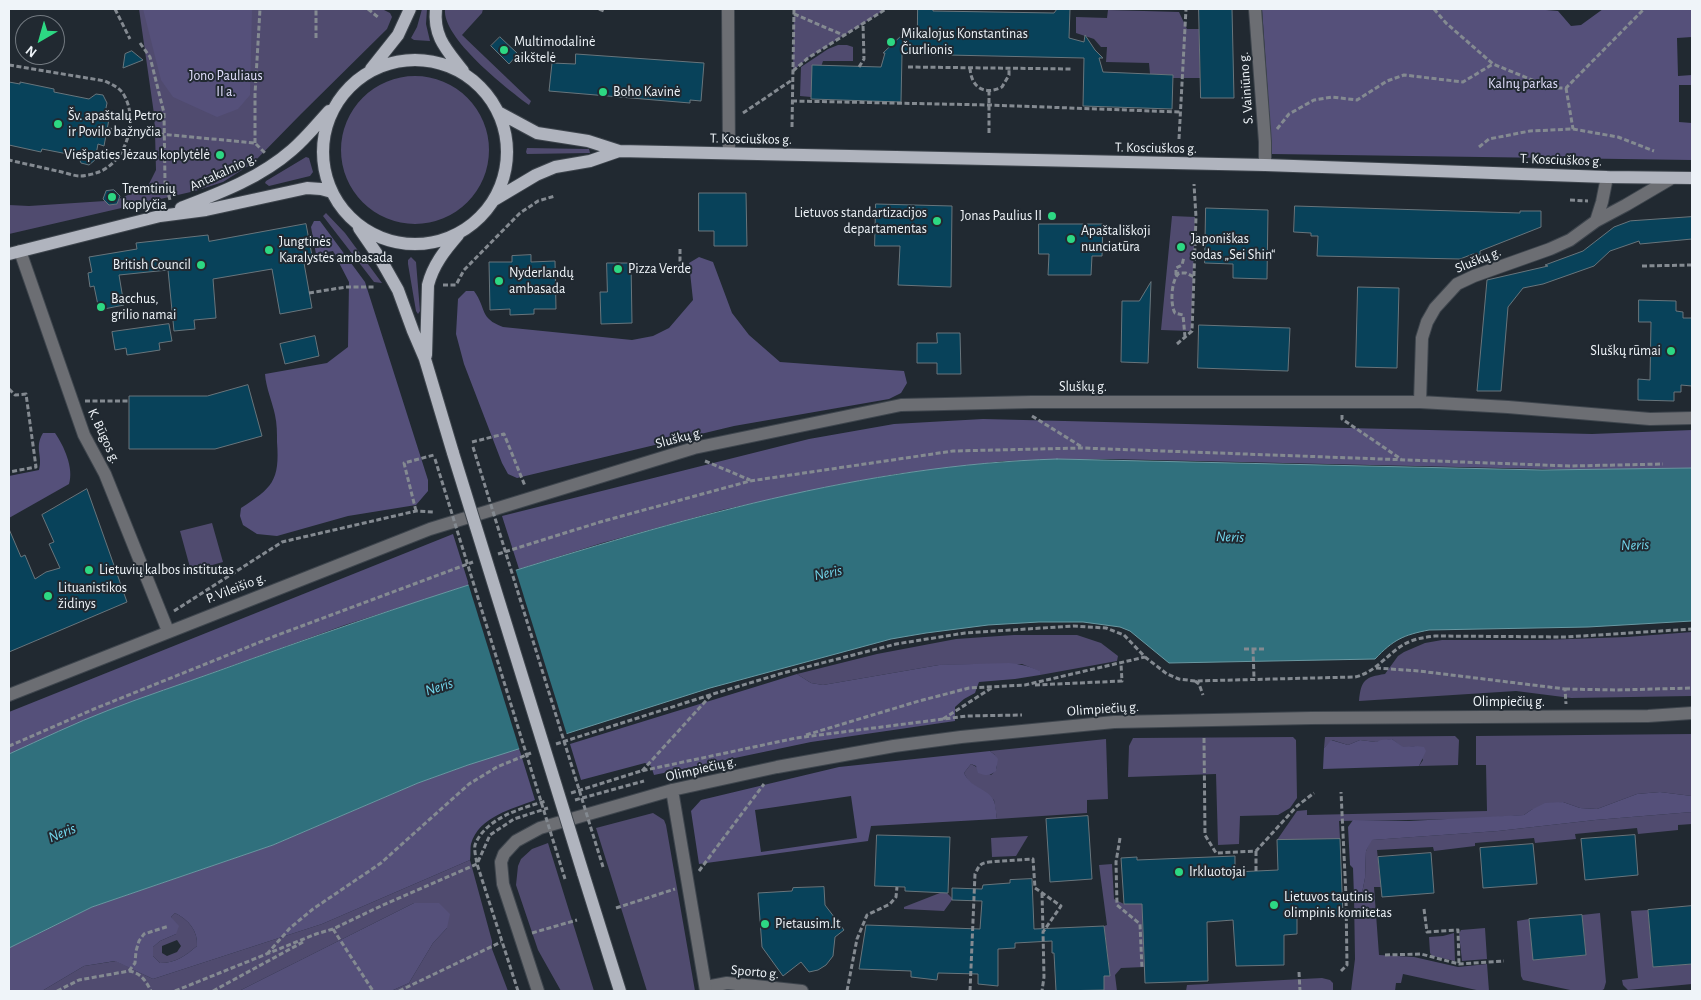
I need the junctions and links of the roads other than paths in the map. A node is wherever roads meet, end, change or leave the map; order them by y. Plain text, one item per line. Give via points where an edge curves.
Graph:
1 (410, 9) edge
2 (436, 9) edge
3 (728, 9) edge
4 (1255, 9) edge
5 (369, 72) junction
6 (466, 75) junction
7 (335, 104) junction
8 (498, 112) junction
9 (619, 151) junction
10 (729, 153) junction
11 (1265, 165) junction
12 (1607, 176) junction
13 (1672, 178) junction
14 (1692, 178) edge
15 (332, 192) junction
16 (494, 200) junction
17 (160, 216) junction
18 (1596, 221) junction
19 (355, 222) junction
20 (460, 233) junction
21 (14, 252) edge
22 (426, 358) junction
23 (1420, 402) junction
24 (1692, 418) edge
25 (476, 514) joint
26 (168, 631) junction
27 (9, 694) edge
28 (1692, 713) edge
29 (672, 790) junction
30 (706, 989) edge
31 (538, 991) edge
32 (620, 991) edge
33 (802, 991) edge

1 - 5 main road via 398,35
2 - 6 main road via 437,33
3 - 10 street
4 - 11 street, S. Vainiūno g.
5 - 6 main road via 391,62 422,59 444,64
5 - 7 main road, Antakalnio g. via 347,89
6 - 8 main road via 479,85
7 - 15 main road via 328,118 322,150 323,166
7 - 17 main road, Antakalnio g. via 291,151 257,175
8 - 9 main road, T. Kosciuškos g. via 538,133 588,141
8 - 16 main road via 507,147 504,174
9 - 10 main road, T. Kosciuškos g.
9 - 16 main road, T. Kosciuškos g. via 590,162 555,167
10 - 11 main road, T. Kosciuškos g.
11 - 12 main road, T. Kosciuškos g.
12 - 13 main road, T. Kosciuškos g.
12 - 18 street
13 - 14 main road, T. Kosciuškos g.
13 - 18 street, Sluškų g.
15 - 17 main road, Antakalnio g. via 307,188 206,210
15 - 19 main road
16 - 20 main road
17 - 21 main road, Antakalnio g.
18 - 23 street, Sluškų g. via 1570,240 1474,276 1457,284 1444,296 1434,308 1422,338
19 - 20 main road via 386,240 404,243 422,244
19 - 22 main road via 390,274
20 - 22 main road via 430,275
21 - 26 street, K. Būgos g. via 84,435 105,474
22 - 32 main road, bridge
23 - 24 street via 1650,419
23 - 25 street, Sluškų g. via 901,405 694,448
25 - 26 street, P. Vileišio g.
26 - 27 street, P. Vileišio g.
28 - 29 street, Olimpiečių g. via 1114,722 894,746
29 - 30 street
29 - 31 street, Olimpiečių g. via 540,828 516,840 504,854 501,862 503,884
30 - 33 street, Sporto g. via 727,983

